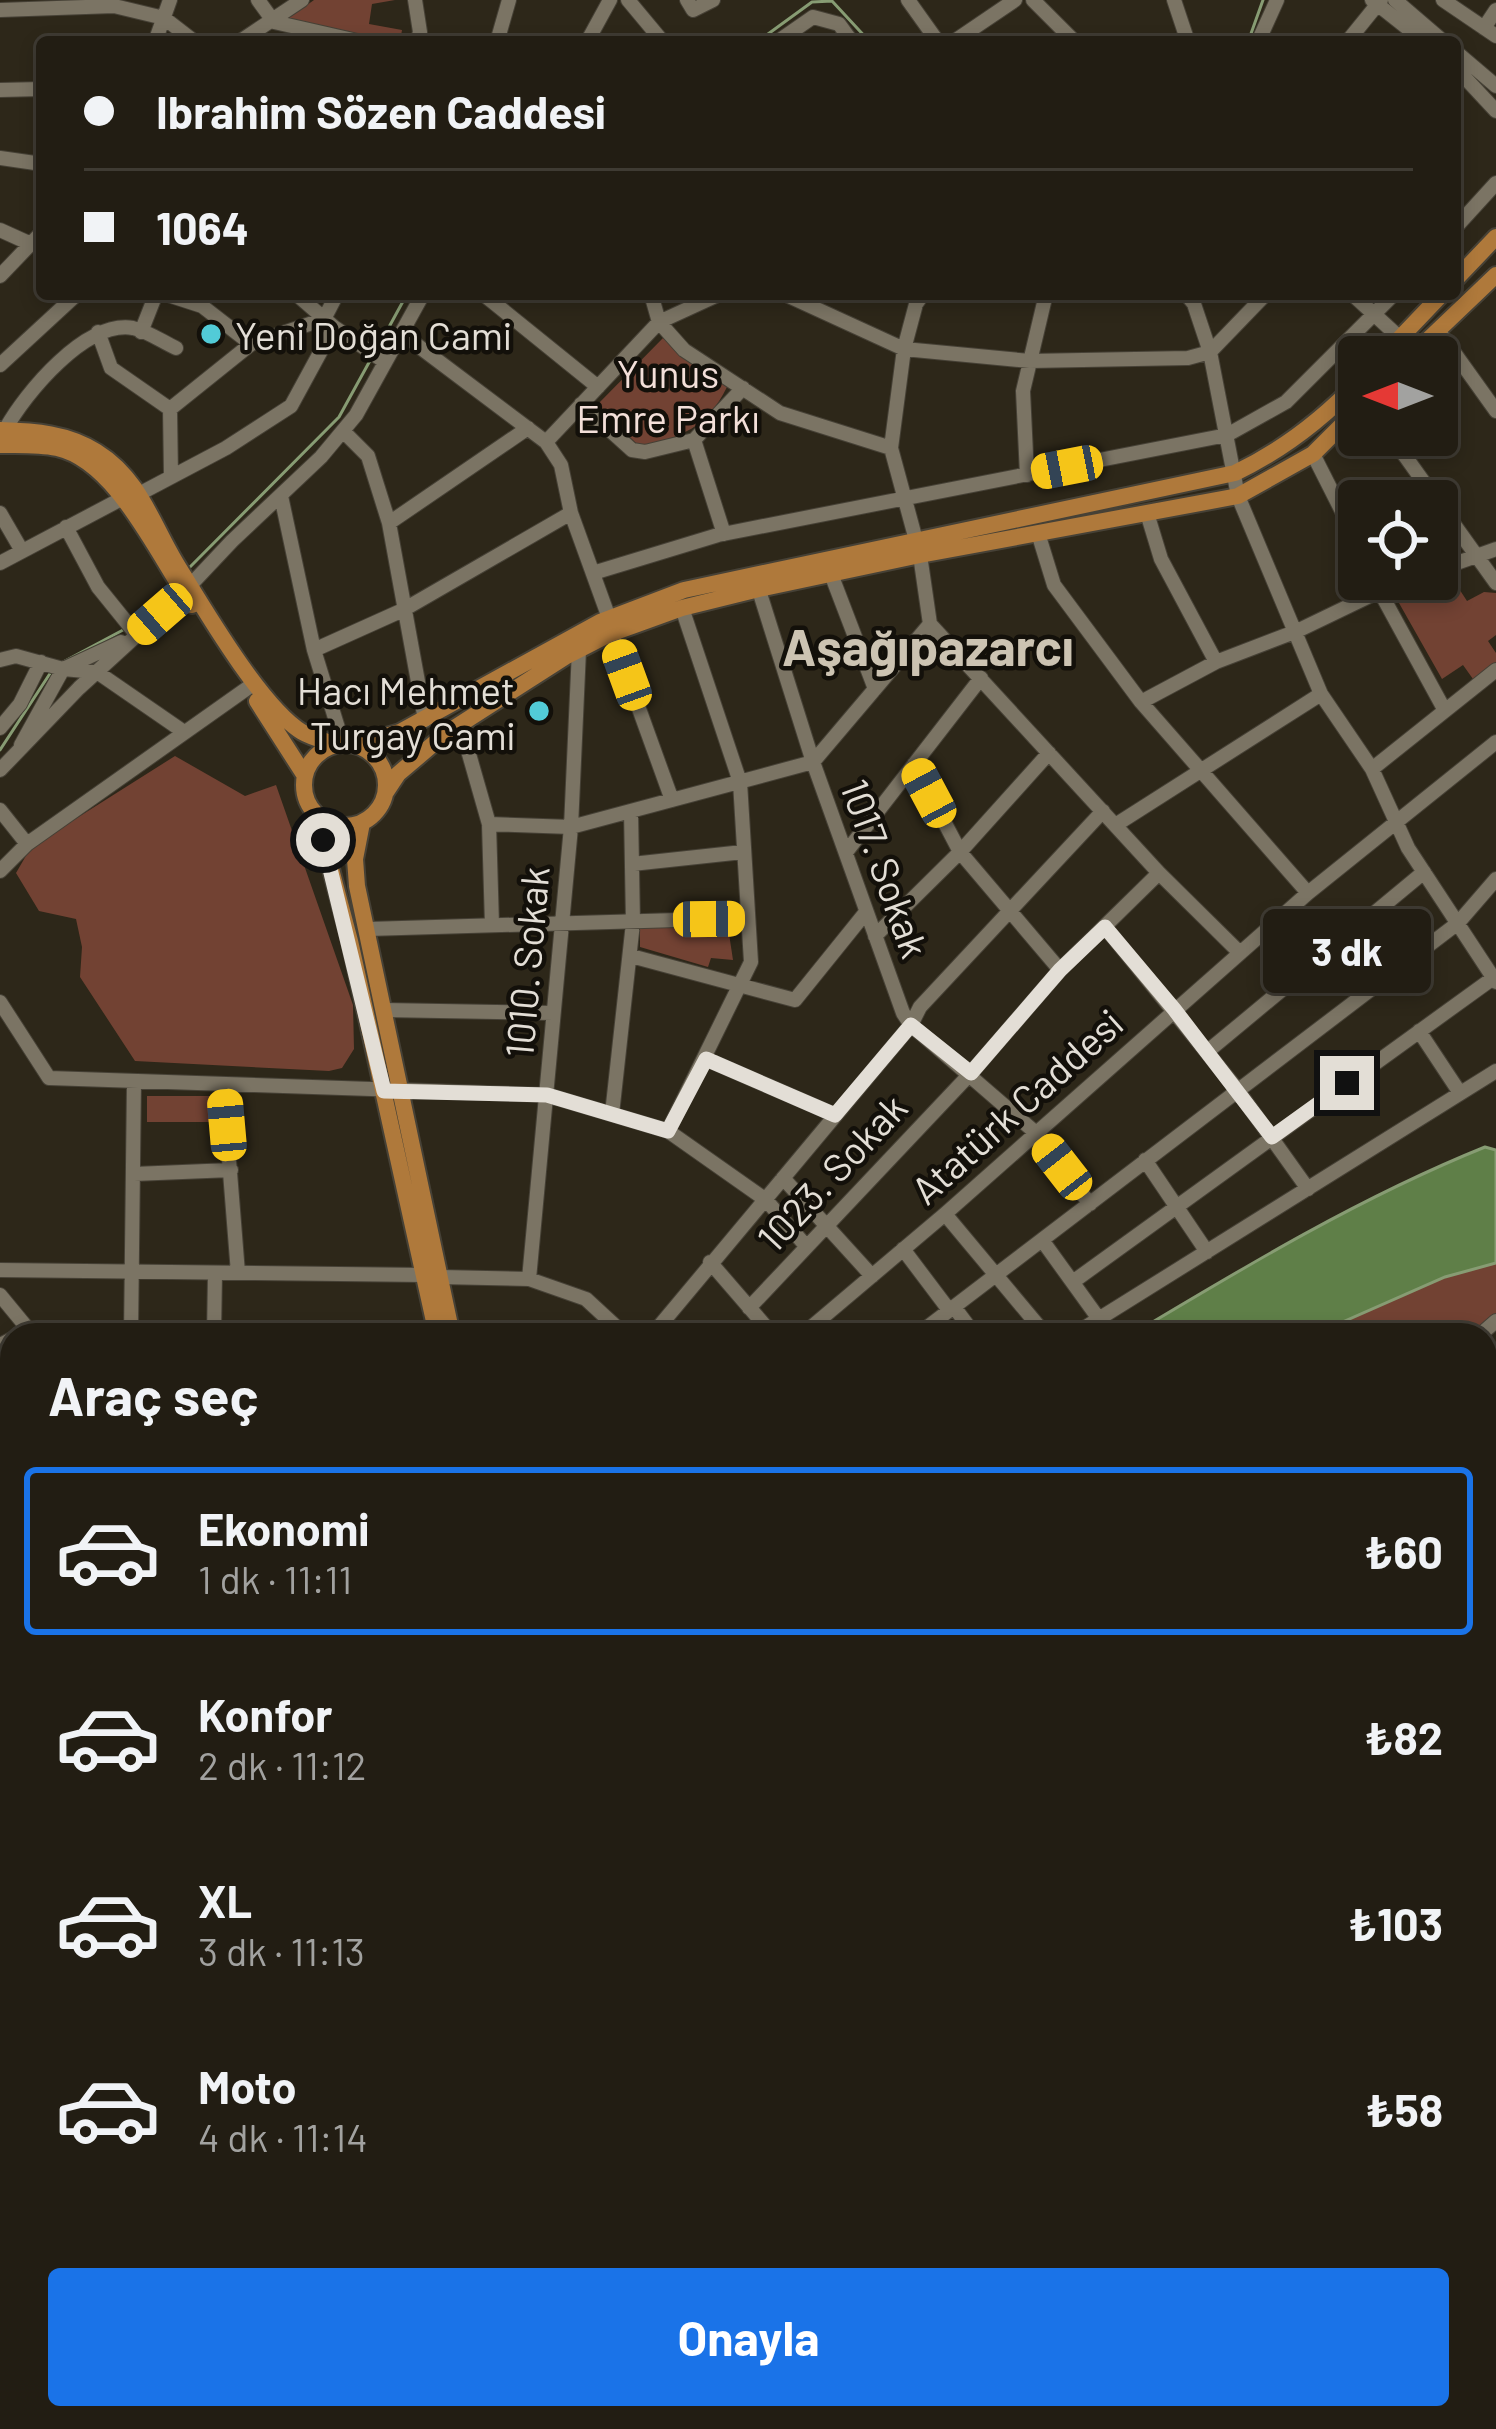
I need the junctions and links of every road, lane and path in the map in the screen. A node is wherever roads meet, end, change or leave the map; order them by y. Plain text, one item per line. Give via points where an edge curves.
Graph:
1 (170, 0) edge
2 (258, 0) edge
3 (302, 0) edge
4 (415, 0) edge
5 (509, 0) edge
6 (610, 0) edge
7 (628, 0) edge
8 (687, 0) edge
9 (713, 0) edge
10 (908, 0) edge
11 (1015, 0) edge
12 (1034, 0) edge
13 (1174, 0) edge
14 (1277, 0) edge
15 (1395, 0) edge
16 (1443, 0) edge
17 (1376, 1) edge
18 (0, 10) edge
19 (1496, 10) edge
20 (164, 18) junction
21 (274, 22) junction
22 (1490, 32) edge
23 (157, 36) edge
24 (186, 36) edge
25 (250, 36) edge
26 (336, 36) edge
27 (419, 36) edge
28 (499, 36) edge
29 (590, 36) edge
30 (658, 36) edge
31 (786, 36) edge
32 (847, 36) edge
33 (934, 36) edge
34 (962, 36) edge
35 (1069, 36) edge
36 (1186, 36) edge
37 (1261, 36) edge
38 (1351, 36) edge
39 (1418, 36) edge
40 (1437, 36) edge
41 (1461, 56) edge
42 (1461, 72) edge
43 (1496, 86) edge
44 (36, 89) edge
45 (0, 91) edge
46 (1496, 111) edge
47 (0, 158) edge
48 (36, 163) edge
49 (1496, 183) edge
50 (1461, 221) edge
51 (0, 230) edge
52 (1496, 237) edge
53 (36, 238) edge
54 (1461, 274) edge
55 (1496, 275) edge
56 (0, 277) edge
57 (70, 300) edge
58 (154, 300) edge
59 (184, 300) edge
60 (303, 300) edge
61 (335, 300) edge
62 (420, 300) edge
63 (652, 300) edge
64 (699, 300) edge
65 (797, 300) edge
66 (919, 300) edge
67 (1045, 300) edge
68 (1191, 300) edge
69 (1260, 300) edge
70 (1358, 300) edge
71 (1388, 300) edge
72 (1436, 300) edge
73 (503, 301) edge
74 (1373, 316) junction
75 (658, 322) junction
76 (329, 323) junction
77 (1438, 330) junction
78 (98, 332) junction
79 (141, 332) junction
80 (401, 333) junction
81 (1398, 336) edge
82 (1402, 336) edge
83 (1432, 336) edge
84 (251, 344) junction
85 (176, 348) dead end
86 (904, 349) junction
87 (1210, 352) junction
88 (376, 356) junction
89 (1030, 361) junction
90 (0, 365) edge
91 (598, 387) junction
92 (743, 388) junction
93 (1338, 401) edge
94 (581, 404) junction
95 (170, 409) junction
96 (1496, 411) edge
97 (528, 428) junction
98 (1338, 429) edge
99 (343, 430) junction
100 (2, 435) edge
101 (1227, 435) junction
102 (694, 440) junction
103 (546, 442) junction
104 (892, 448) junction
105 (1312, 454) junction
106 (1405, 456) edge
107 (1234, 472) junction
108 (1027, 476) junction
109 (171, 477) junction
110 (131, 496) junction
111 (280, 496) junction
112 (1238, 496) junction
113 (905, 498) junction
114 (1338, 504) edge
115 (0, 513) edge
116 (571, 513) junction
117 (1147, 513) junction
118 (389, 523) junction
119 (66, 527) junction
120 (1038, 533) junction
121 (724, 534) junction
122 (918, 546) junction
123 (1496, 549) edge
124 (22, 551) junction
125 (1478, 556) junction
126 (0, 563) edge
127 (1458, 563) edge
128 (593, 573) junction
129 (830, 574) junction
130 (180, 579) junction
131 (756, 581) junction
132 (1496, 583) edge
133 (1350, 600) edge
134 (1383, 600) edge
135 (682, 608) junction
136 (403, 610) junction
137 (930, 624) junction
138 (611, 626) junction
139 (1297, 631) junction
140 (135, 635) junction
141 (314, 650) junction
142 (579, 650) junction
143 (0, 660) edge
144 (1216, 662) junction
145 (53, 666) junction
146 (1496, 670) edge
147 (97, 672) junction
148 (982, 678) junction
149 (249, 687) junction
150 (875, 689) junction
151 (1321, 694) junction
152 (1141, 702) junction
153 (1444, 710) junction
154 (425, 720) junction
155 (461, 726) junction
156 (0, 728) edge
157 (184, 732) junction
158 (1496, 742) edge
159 (345, 745) junction
160 (1049, 752) junction
161 (813, 762) junction
162 (914, 764) junction
163 (6, 765) edge
164 (1372, 769) junction
165 (1200, 771) junction
166 (305, 776) junction
167 (740, 782) junction
168 (386, 792) junction
169 (672, 800) junction
170 (0, 810) edge
171 (631, 811) junction
172 (1103, 811) junction
173 (317, 816) junction
174 (362, 823) junction
175 (489, 824) junction
176 (1117, 824) junction
177 (1398, 824) junction
178 (571, 826) junction
179 (27, 844) junction
180 (847, 850) junction
181 (743, 852) junction
182 (960, 852) junction
183 (632, 864) junction
184 (0, 871) edge
185 (1424, 872) junction
186 (1159, 873) junction
187 (1496, 879) edge
188 (1308, 892) junction
189 (1009, 910) junction
190 (866, 912) junction
191 (746, 918) junction
192 (633, 921) junction
193 (562, 922) junction
194 (1458, 922) junction
195 (492, 925) junction
196 (1105, 927) junction
197 (368, 928) junction
198 (875, 936) junction
199 (1238, 952) junction
200 (631, 956) junction
201 (1060, 970) junction
202 (1495, 978) edge
203 (740, 987) junction
204 (0, 1002) edge
205 (1174, 1009) junction
206 (384, 1010) junction
207 (553, 1013) junction
208 (5, 1023) edge
209 (911, 1025) junction
210 (1419, 1031) junction
211 (1208, 1051) junction
212 (706, 1059) junction
213 (1496, 1071) edge
214 (971, 1073) junction
215 (134, 1081) junction
216 (223, 1084) junction
217 (1236, 1088) junction
218 (392, 1090) junction
219 (1460, 1093) junction
220 (547, 1095) junction
221 (612, 1114) junction
222 (835, 1115) junction
223 (668, 1131) junction
224 (1036, 1132) junction
225 (1272, 1137) junction
226 (1145, 1160) junction
227 (231, 1171) junction
228 (134, 1174) junction
229 (783, 1178) junction
230 (1308, 1189) junction
231 (766, 1199) junction
232 (1090, 1204) junction
233 (1177, 1207) junction
234 (945, 1214) junction
235 (826, 1226) junction
236 (1042, 1240) junction
237 (806, 1246) junction
238 (903, 1250) junction
239 (1208, 1252) junction
240 (710, 1262) junction
241 (0, 1270) edge
242 (134, 1272) junction
243 (215, 1273) junction
244 (238, 1273) junction
245 (997, 1275) junction
246 (432, 1276) junction
247 (872, 1276) junction
248 (529, 1280) junction
249 (1075, 1281) junction
250 (0, 1295) edge
251 (749, 1308) junction
252 (952, 1309) junction
253 (1099, 1318) junction
254 (17, 1323) edge
255 (132, 1323) edge
256 (214, 1323) edge
257 (436, 1323) edge
258 (448, 1323) edge
259 (612, 1323) edge
260 (662, 1323) edge
261 (762, 1323) edge
262 (816, 1323) edge
263 (933, 1323) edge
264 (964, 1323) edge
265 (1036, 1323) edge
266 (1091, 1323) edge

1 - 20 street
2 - 21 street
3 - 21 street
4 - 27 street
5 - 28 street
6 - 29 street
7 - 30 street
8 - 9 street via 693,10
10 - 33 street
11 - 34 street
12 - 35 street
13 - 36 street
14 - 37 street
15 - 40 street
16 - 22 street
17 - 38 street
17 - 39 street
18 - 20 street via 114,6
19 - 22 street
20 - 23 street
20 - 24 street
21 - 25 street
21 - 26 street
31 - 32 street via 813,17
41 - 43 street
42 - 46 street
44 - 45 street
47 - 48 street
49 - 50 street
51 - 53 street
52 - 54 main road
53 - 56 street
55 - 77 main road
57 - 90 street
58 - 79 street
59 - 84 street
60 - 76 street
61 - 76 street
62 - 80 street
63 - 75 street
64 - 75 street
65 - 86 street
66 - 86 street
67 - 89 street
68 - 87 street
69 - 87 street
70 - 74 street
71 - 74 street
72 - 82 main road
73 - 91 street
74 - 81 street
74 - 101 street via 1286,402
75 - 91 street
75 - 92 street via 684,350
76 - 84 street
76 - 88 street
76 - 109 street via 291,406
77 - 83 main road
77 - 96 street
78 - 79 street
78 - 95 street via 111,368
78 - 100 street via 78,344
79 - 85 street
80 - 88 street
80 - 97 street
84 - 95 street
86 - 89 street
86 - 104 street
87 - 89 street
87 - 101 street
88 - 99 street
89 - 108 street via 1023,392
91 - 94 street
92 - 102 street
92 - 104 street via 780,413
93 - 107 main road via 1304,433
94 - 102 street via 632,450
94 - 103 street
95 - 109 street
97 - 103 street
97 - 118 street
98 - 105 main road
99 - 111 street
99 - 118 street via 368,456
100 - 110 main road via 61,449
101 - 107 street
101 - 108 street
102 - 121 street
103 - 116 street via 561,465
104 - 113 street
105 - 112 main road
105 - 114 street
106 - 125 street
107 - 112 street
107 - 122 main road
108 - 113 street
109 - 110 street
110 - 119 street
110 - 130 main road
111 - 130 street
111 - 141 street
112 - 117 main road
112 - 139 street
113 - 121 street
113 - 122 street
115 - 124 street
116 - 128 street
116 - 136 street
117 - 120 main road
117 - 144 street via 1161,559
118 - 136 street
119 - 124 street
119 - 140 street
120 - 122 main road
120 - 152 street via 1054,585
121 - 128 street
122 - 129 main road
122 - 131 main road
122 - 137 street
123 - 125 street
124 - 126 street
125 - 127 street
125 - 132 street
128 - 138 street
129 - 131 main road
129 - 150 street
130 - 140 street
130 - 149 main road
130 - 159 main road via 270,703 302,731
131 - 135 main road
131 - 138 main road via 684,590
131 - 161 street, 1017. Sokak
133 - 139 street
134 - 153 street
135 - 138 main road
135 - 167 street
136 - 141 street
136 - 154 street
137 - 148 street
137 - 150 street
138 - 142 main road
138 - 154 main road
138 - 169 street
139 - 144 street
139 - 151 street
140 - 145 street
140 - 147 street
141 - 159 street
142 - 155 main road
142 - 178 street, 1010. Sokak
143 - 145 street
144 - 152 street
145 - 147 street
145 - 156 street
145 - 163 street
146 - 153 street
147 - 157 street
147 - 163 street
148 - 160 street
148 - 162 street
149 - 157 street
149 - 166 main road
150 - 161 street
151 - 164 street
151 - 165 street
152 - 165 street
153 - 164 street
154 - 159 main road
155 - 168 main road via 426,748
155 - 175 street
157 - 179 street
158 - 177 street, Atatürk Caddesi
159 - 166 main road via 315,758
159 - 168 main road via 376,758
160 - 172 street
160 - 182 street
161 - 167 street
161 - 180 street, 1017. Sokak
162 - 180 street
162 - 182 street
164 - 177 street
165 - 176 street
165 - 188 street
166 - 173 main road
167 - 169 street
167 - 181 street
168 - 174 main road
169 - 171 street
170 - 179 street
171 - 178 street
171 - 183 street
172 - 176 street
172 - 189 street
173 - 174 main road via 334,825
173 - 218 main road
174 - 197 main road via 355,859
175 - 178 street
175 - 195 street
176 - 186 street
177 - 185 street
177 - 188 street, Atatürk Caddesi
178 - 193 street, 1010. Sokak
179 - 184 street
180 - 190 street, 1017. Sokak
181 - 183 street
181 - 191 street
182 - 189 street
182 - 198 street
183 - 192 street
185 - 194 street
185 - 211 street
186 - 196 street, 1023. Sokak
186 - 199 street
187 - 194 street
188 - 199 street, Atatürk Caddesi
189 - 201 street
189 - 209 street
190 - 198 street, 1017. Sokak
190 - 203 street via 795,1000
191 - 192 street
191 - 203 street via 751,962
192 - 193 street
192 - 200 street
193 - 195 street
193 - 207 street, 1010. Sokak
194 - 202 street
194 - 217 street
195 - 197 street
196 - 201 street, 1023. Sokak
196 - 205 street
197 - 206 main road
198 - 209 street, 1017. Sokak
199 - 205 street, Atatürk Caddesi
200 - 203 street
200 - 221 street
201 - 214 street, 1023. Sokak
202 - 210 street
203 - 212 street
204 - 208 street
205 - 211 street
205 - 224 street, Atatürk Caddesi
206 - 207 street
206 - 218 main road
207 - 220 street, 1010. Sokak
208 - 215 street via 49,1078
209 - 214 street, 1017. Sokak
209 - 222 street
210 - 219 street
210 - 225 street
211 - 217 street
212 - 222 street
212 - 223 street
213 - 219 street
214 - 224 street, 1017. Sokak
214 - 235 street, 1023. Sokak
215 - 216 street
215 - 228 street
216 - 218 street
216 - 227 street
217 - 225 street
217 - 226 street
218 - 220 street
218 - 246 main road
219 - 230 street
220 - 221 street
220 - 248 street, 1010. Sokak
221 - 223 street
222 - 229 street
223 - 231 street
224 - 232 street, 1017. Sokak
224 - 234 street, Atatürk Caddesi
225 - 230 street
225 - 233 street
226 - 232 street
226 - 233 street
227 - 228 street
227 - 244 street
228 - 242 street
229 - 231 street
229 - 235 street
230 - 239 street
231 - 237 street
231 - 240 street
232 - 236 street
233 - 239 street
233 - 249 street
234 - 238 street, Atatürk Caddesi
234 - 245 street
235 - 237 street, 1023. Sokak
235 - 247 street
236 - 245 street
236 - 249 street
237 - 251 street, 1023. Sokak
238 - 247 street, Atatürk Caddesi
238 - 252 street
239 - 253 street
240 - 251 street
240 - 260 street
241 - 242 street
242 - 243 street
242 - 255 street
243 - 244 street
243 - 256 street
244 - 246 street
245 - 252 street
245 - 265 street
246 - 248 street
246 - 257 main road
246 - 258 main road
247 - 262 street, Atatürk Caddesi
248 - 259 street via 586,1299
249 - 253 street
250 - 254 street
251 - 261 street
252 - 263 street
252 - 264 street
253 - 266 street

